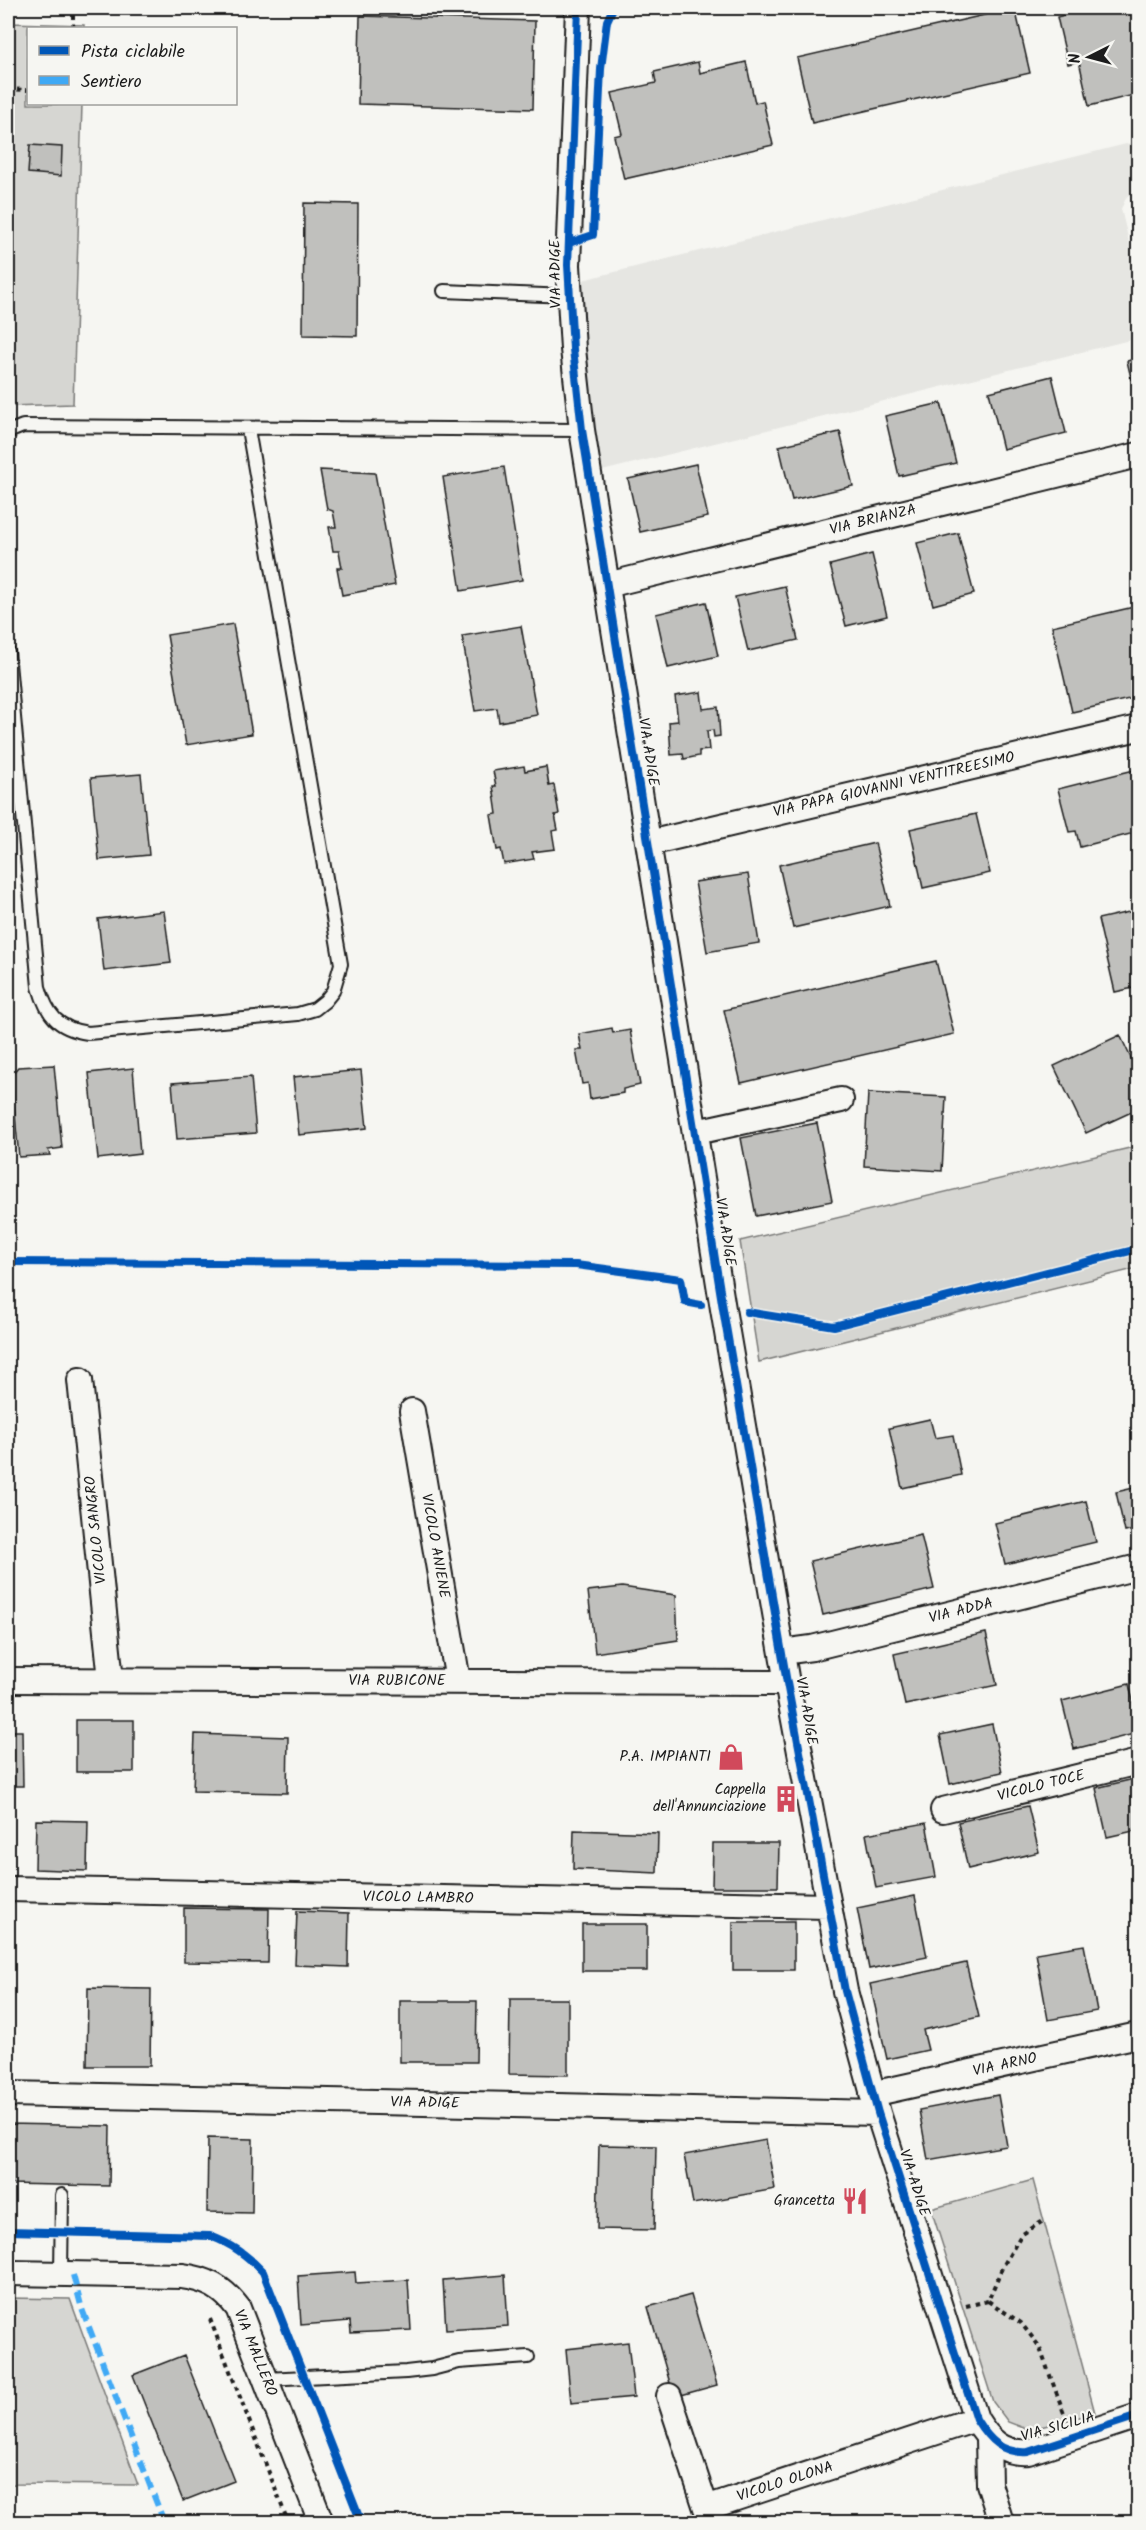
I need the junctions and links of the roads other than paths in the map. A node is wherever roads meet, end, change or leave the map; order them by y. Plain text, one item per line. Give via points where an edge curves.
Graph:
1 (578, 8) edge
2 (444, 291) dead end
3 (568, 296) junction
4 (248, 429) junction
5 (582, 430) junction
6 (8, 432) edge
7 (1138, 456) edge
8 (607, 585) junction
9 (8, 652) edge
10 (1138, 728) edge
11 (650, 843) junction
12 (841, 1100) dead end
13 (696, 1132) junction
14 (80, 1380) dead end
15 (412, 1411) dead end
16 (1138, 1567) edge
17 (782, 1652) junction
18 (8, 1680) edge
19 (111, 1680) junction
20 (458, 1681) junction
21 (788, 1683) junction
22 (1138, 1762) edge
23 (942, 1810) dead end
24 (8, 1889) edge
25 (828, 1906) junction
26 (1138, 2035) edge
27 (8, 2094) edge
28 (875, 2103) junction
29 (62, 2195) dead end
30 (8, 2273) edge
31 (61, 2274) junction
32 (528, 2357) dead end
33 (266, 2379) junction
34 (669, 2396) dead end
35 (1138, 2416) edge
36 (982, 2428) junction
37 (321, 2523) edge
38 (1001, 2523) edge

1 - 3 street, VIA ADIGE
2 - 3 lane
3 - 5 street, VIA ADIGE
4 - 5 lane
4 - 6 lane via 23,426
4 - 9 lane via 341,964 326,1001 315,1009 270,1018 88,1033 61,1025 44,1002 39,987
5 - 8 street, VIA ADIGE
7 - 8 street, VIA BRIANZA
8 - 11 street, VIA ADIGE
10 - 11 street, VIA PAPA GIOVANNI VENTITREESIMO
11 - 13 street, VIA ADIGE
12 - 13 street
13 - 17 street, VIA ADIGE
14 - 19 street, VICOLO SANGRO
15 - 20 street, VICOLO ANIENE
16 - 17 street, VIA ADDA via 812,1648
17 - 21 street, VIA ADIGE
18 - 19 street, VIA RUBICONE
19 - 20 street, VIA RUBICONE
20 - 21 street, VIA RUBICONE
21 - 25 street, VIA ADIGE
22 - 23 street, VICOLO TOCE
24 - 25 street, VICOLO LAMBRO
25 - 28 street, VIA ADIGE via 845,1992
26 - 28 street, VIA ARNO
27 - 28 street, VIA ADIGE
28 - 36 street, VIA ADIGE
29 - 31 lane
30 - 31 street, VIA MALLERO
31 - 33 street, VIA MALLERO via 182,2276 215,2286 238,2308
32 - 33 lane via 459,2362 406,2372
33 - 37 street, VIA MALLERO
34 - 36 street, VICOLO OLONA via 706,2508
35 - 36 street, VIA SICILIA via 1028,2452 1003,2449
36 - 38 street, VIA ADIGE via 989,2484

